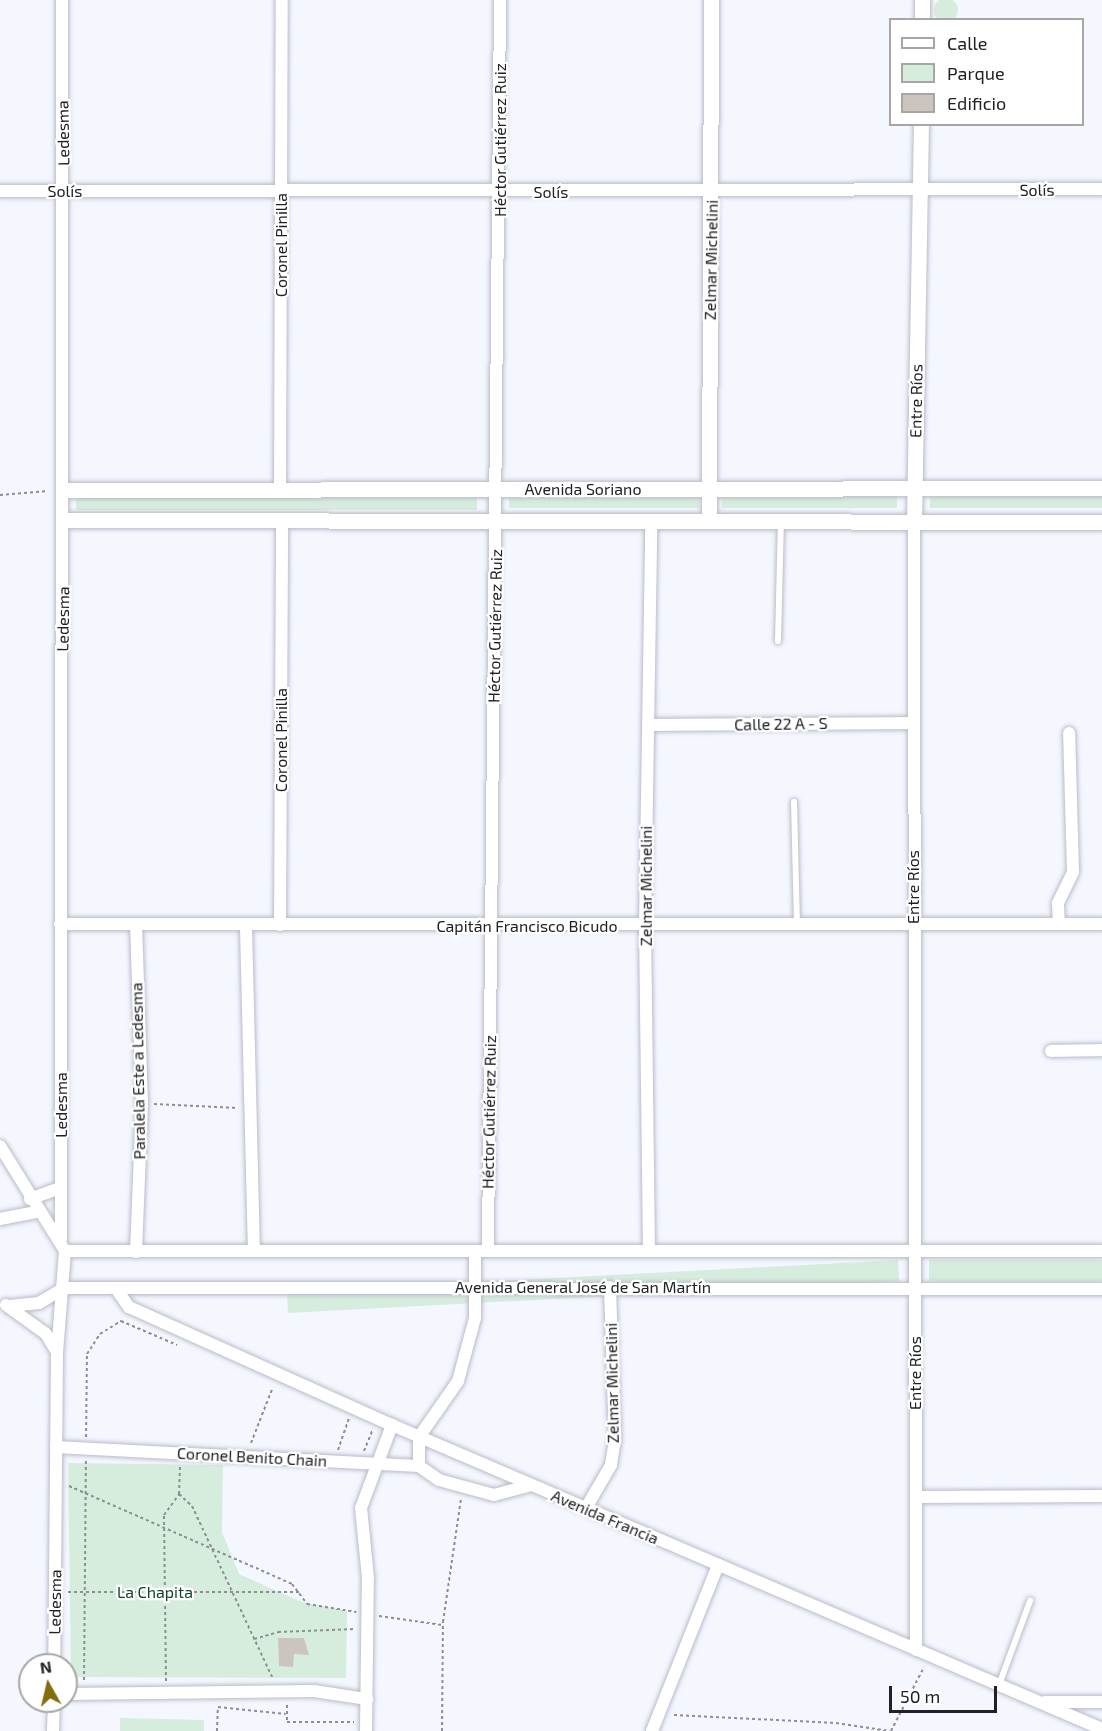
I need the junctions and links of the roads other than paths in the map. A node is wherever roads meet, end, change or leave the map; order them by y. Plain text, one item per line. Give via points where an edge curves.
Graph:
1 (62, 0) edge
2 (282, 0) edge
3 (500, 0) edge
4 (711, 0) edge
5 (922, 0) edge
6 (922, 18) edge
7 (921, 126) edge
8 (1102, 189) edge
9 (0, 191) edge
10 (64, 191) junction
11 (281, 191) junction
12 (501, 192) junction
13 (711, 193) junction
14 (921, 193) junction
15 (1102, 488) edge
16 (497, 489) junction
17 (709, 489) junction
18 (914, 489) junction
19 (64, 490) junction
20 (280, 490) junction
21 (64, 520) junction
22 (282, 520) junction
23 (496, 521) junction
24 (709, 521) junction
25 (781, 521) junction
26 (651, 522) junction
27 (1102, 522) edge
28 (914, 523) junction
29 (778, 641) dead end
30 (914, 723) junction
31 (648, 725) junction
32 (1069, 733) dead end
33 (794, 802) dead end
34 (60, 924) junction
35 (913, 924) junction
36 (1059, 924) junction
37 (1102, 924) edge
38 (136, 925) junction
39 (280, 925) junction
40 (645, 925) junction
41 (797, 925) junction
42 (246, 927) junction
43 (491, 927) junction
44 (1102, 1050) edge
45 (1051, 1051) dead end
46 (0, 1146) edge
47 (61, 1188) junction
48 (30, 1199) junction
49 (37, 1212) junction
50 (0, 1220) edge
51 (63, 1245) junction
52 (254, 1251) junction
53 (475, 1251) junction
54 (488, 1251) junction
55 (649, 1251) junction
56 (1102, 1251) edge
57 (136, 1252) junction
58 (913, 1252) junction
59 (477, 1286) junction
60 (610, 1287) junction
61 (64, 1288) junction
62 (1102, 1288) edge
63 (914, 1289) junction
64 (117, 1290) junction
65 (3, 1304) edge
66 (57, 1352) junction
67 (392, 1425) junction
68 (419, 1437) junction
69 (56, 1447) junction
70 (374, 1464) junction
71 (419, 1467) junction
72 (532, 1485) junction
73 (1102, 1496) edge
74 (916, 1497) junction
75 (585, 1508) junction
76 (718, 1565) junction
77 (1030, 1601) dead end
78 (916, 1650) junction
79 (54, 1653) edge
80 (998, 1686) junction
81 (78, 1694) edge
82 (367, 1699) junction
83 (1038, 1702) junction
84 (1102, 1702) edge
85 (54, 1713) edge
86 (366, 1727) edge
87 (1102, 1729) edge
88 (53, 1731) edge
89 (652, 1731) edge

1 - 10 street, Ledesma
2 - 11 street, Coronel Pinilla
3 - 12 street, Héctor Gutiérrez Ruiz
4 - 13 street, Zelmar Michelini
5 - 6 street
7 - 14 street, Entre Ríos
8 - 14 street, Solís
9 - 10 street, Solís
10 - 11 street, Solís
10 - 19 street, Ledesma
11 - 12 street, Solís
11 - 20 street, Coronel Pinilla
12 - 13 street, Solís
12 - 16 street, Héctor Gutiérrez Ruiz
13 - 14 street, Solís
13 - 17 street, Zelmar Michelini
14 - 18 street, Entre Ríos
15 - 18 street, Avenida Soriano
16 - 17 street, Avenida Soriano
16 - 20 street, Avenida Soriano
16 - 23 street, Héctor Gutiérrez Ruiz
17 - 18 street, Avenida Soriano
17 - 24 street, Zelmar Michelini
18 - 28 street, Entre Ríos
19 - 20 street, Avenida Soriano
19 - 21 street, Ledesma
21 - 22 street, Avenida Soriano
21 - 34 street, Ledesma
22 - 23 street, Avenida Soriano
22 - 39 street, Coronel Pinilla
23 - 26 street, Avenida Soriano
23 - 43 street, Héctor Gutiérrez Ruiz
24 - 25 street, Avenida Soriano
24 - 26 street, Avenida Soriano
25 - 28 street, Avenida Soriano
25 - 29 lane
26 - 31 street, Zelmar Michelini
27 - 28 street, Avenida Soriano
28 - 30 street, Entre Ríos
30 - 31 street, Calle 22 A - S
30 - 35 street, Entre Ríos
31 - 40 street, Zelmar Michelini
32 - 36 street via 1073,872 1058,903
33 - 41 lane
34 - 38 street, Capitán Francisco Bicudo
34 - 47 street, Ledesma
35 - 36 street, Capitán Francisco Bicudo
35 - 41 street, Capitán Francisco Bicudo
35 - 58 street, Entre Ríos
36 - 37 street, Capitán Francisco Bicudo
38 - 42 street, Capitán Francisco Bicudo
38 - 57 street, Paralela Este a Ledesma via 142,1104
39 - 42 street, Capitán Francisco Bicudo
39 - 43 street, Capitán Francisco Bicudo
40 - 41 street, Capitán Francisco Bicudo
40 - 43 street, Capitán Francisco Bicudo
40 - 55 street, Zelmar Michelini
42 - 52 street
43 - 54 street, Héctor Gutiérrez Ruiz
44 - 45 street
46 - 48 street
47 - 48 street
47 - 51 street, Ledesma
48 - 49 street
49 - 50 street
49 - 51 street
51 - 57 street
51 - 61 street, Ledesma
52 - 53 street
52 - 57 street
53 - 54 street
53 - 59 street
54 - 55 street
55 - 58 street
56 - 58 street
58 - 63 street, Entre Ríos
59 - 60 street, Avenida General José de San Martín
59 - 64 street, Avenida General José de San Martín via 184,1284
59 - 68 street via 475,1318 458,1381
60 - 63 street, Avenida General José de San Martín
60 - 75 street, Zelmar Michelini via 615,1439 611,1465
61 - 64 street, Avenida General José de San Martín
61 - 65 street via 39,1303
61 - 66 street, Ledesma
62 - 63 street, Avenida General José de San Martín
63 - 74 street, Entre Ríos
64 - 67 street, Avenida Francia via 129,1307
65 - 66 street via 46,1334
66 - 69 street, Ledesma
67 - 68 street, Avenida Francia
67 - 70 street
68 - 71 street
68 - 72 street, Avenida Francia
69 - 70 street, Coronel Benito Chain
69 - 79 street, Ledesma
70 - 71 street, Coronel Benito Chain
70 - 82 street via 361,1508 368,1614
71 - 72 street via 466,1489 494,1495
72 - 75 street, Avenida Francia
73 - 74 street
74 - 78 street, Entre Ríos
75 - 76 street, Avenida Francia
76 - 78 street, Avenida Francia
76 - 89 street
77 - 80 lane
78 - 80 street, Avenida Francia
80 - 83 street, Avenida Francia
81 - 82 street via 283,1692
82 - 86 street
83 - 84 street
83 - 87 street, Avenida Francia
85 - 88 street

